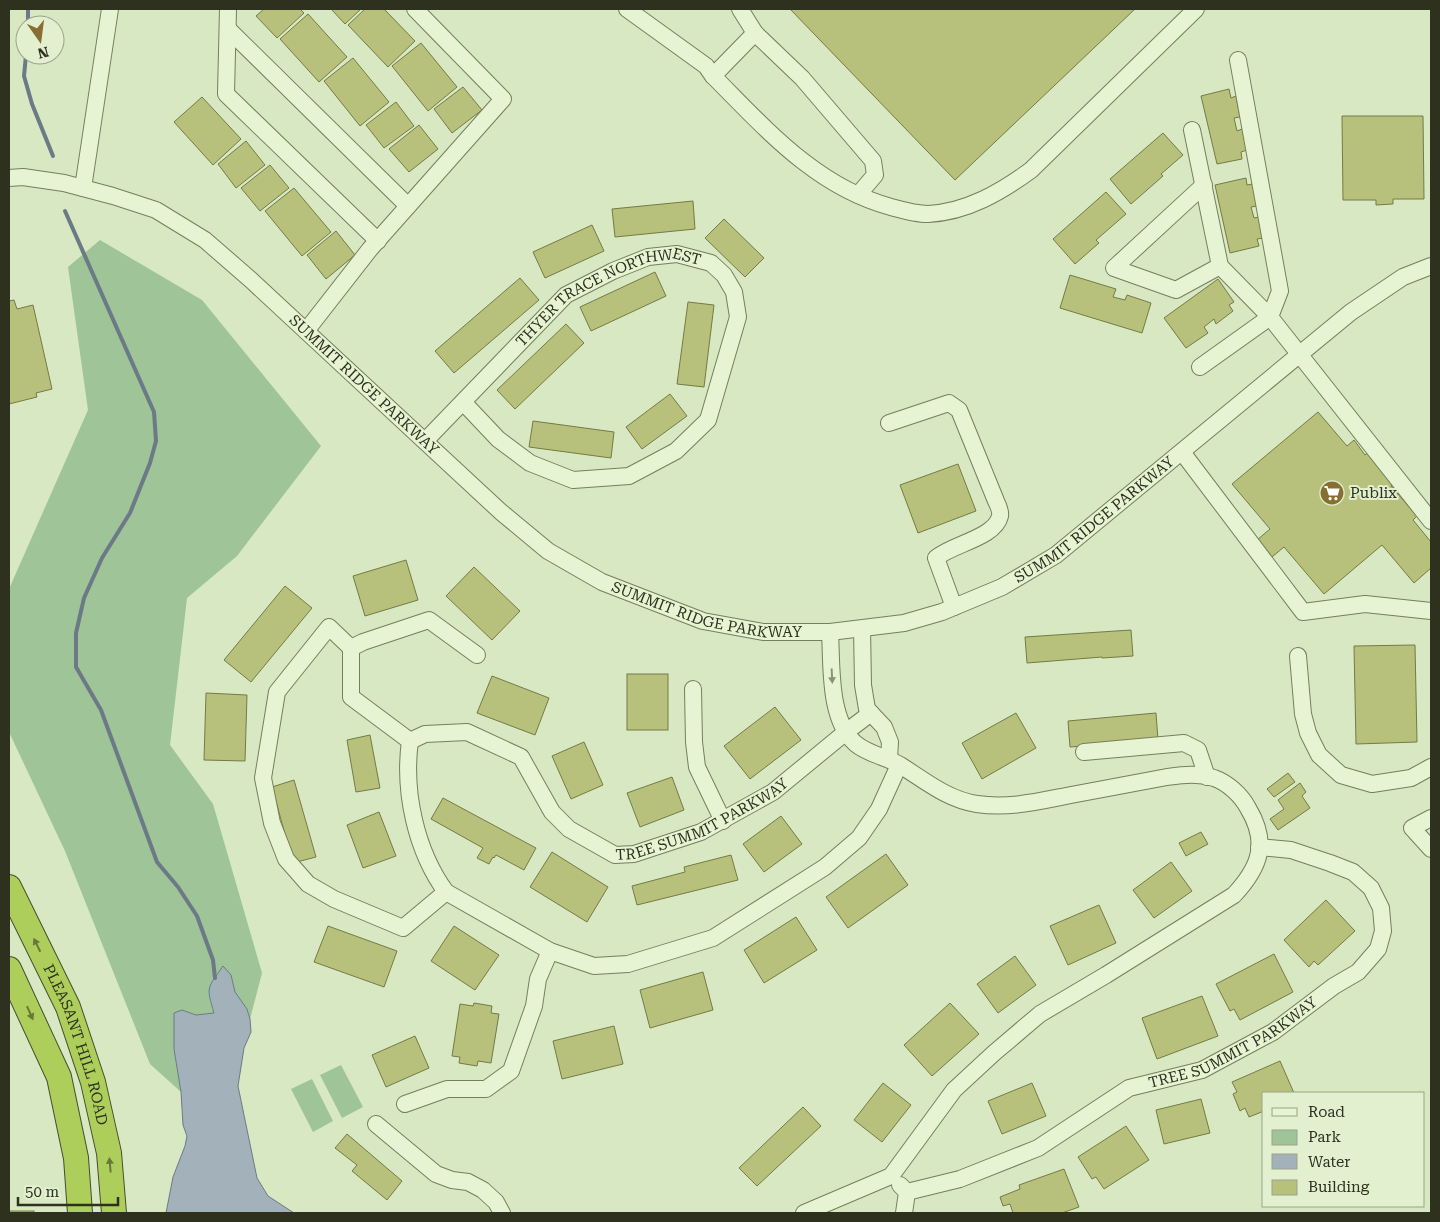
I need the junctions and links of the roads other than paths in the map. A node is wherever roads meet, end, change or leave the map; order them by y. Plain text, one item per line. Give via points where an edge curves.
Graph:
1 (110, 9) edge
2 (228, 9) edge
3 (415, 9) edge
4 (627, 9) edge
5 (740, 9) edge
6 (1196, 9) edge
7 (228, 29) junction
8 (755, 33) junction
9 (1238, 60) dead end
10 (712, 76) junction
11 (1192, 130) dead end
12 (9, 178) edge
13 (1204, 185) junction
14 (83, 188) junction
15 (858, 195) junction
16 (408, 206) junction
17 (378, 241) junction
18 (1220, 266) junction
19 (1431, 266) edge
20 (1270, 317) junction
21 (306, 331) junction
22 (1300, 355) junction
23 (1200, 367) dead end
24 (463, 402) junction
25 (889, 423) dead end
26 (425, 441) junction
27 (1182, 452) junction
28 (1431, 521) edge
29 (954, 607) junction
30 (1431, 611) edge
31 (862, 630) junction
32 (830, 632) junction
33 (351, 648) junction
34 (477, 655) dead end
35 (1298, 656) dead end
36 (693, 690) dead end
37 (871, 713) junction
38 (846, 732) junction
39 (410, 741) junction
40 (1084, 752) dead end
41 (894, 762) junction
42 (1431, 767) edge
43 (1207, 777) junction
44 (1431, 818) edge
45 (723, 821) junction
46 (1260, 847) junction
47 (1431, 849) edge
48 (9, 887) edge
49 (446, 892) junction
50 (550, 951) junction
51 (9, 969) edge
52 (406, 1104) dead end
53 (376, 1124) dead end
54 (891, 1176) junction
55 (907, 1192) junction
56 (80, 1213) edge
57 (114, 1213) edge
58 (502, 1213) edge
59 (804, 1213) edge
60 (904, 1213) edge

1 - 14 street
2 - 7 street
3 - 16 street via 503,99
4 - 10 street via 706,66
5 - 8 street
6 - 15 street via 1031,170 1006,188 980,201 926,214 881,205
7 - 16 street
7 - 17 street via 226,94
8 - 10 street
8 - 15 street via 802,78 873,161 875,175
9 - 20 street via 1280,291
10 - 15 street via 785,148 824,178
11 - 13 street
12 - 14 street, SUMMIT RIDGE PARKWAY via 23,177
13 - 18 street
13 - 18 street via 1114,268 1176,290
14 - 21 street, SUMMIT RIDGE PARKWAY via 156,210 196,235
16 - 17 street
17 - 21 street
18 - 20 street
19 - 22 street, SUMMIT RIDGE PARKWAY via 1403,277 1351,312
20 - 22 street
20 - 23 street
21 - 26 street, SUMMIT RIDGE PARKWAY
22 - 27 street, SUMMIT RIDGE PARKWAY
22 - 28 street
24 - 24 street, THYER TRACE NORTHWEST via 566,295 612,271 648,257 676,254 711,263 724,275 734,292 738,317 708,420 676,451 629,476 573,480 530,463 498,439
24 - 26 street, THYER TRACE NORTHWEST
25 - 29 street via 949,403 958,410 998,507 1000,514 990,531 936,558
26 - 32 street, SUMMIT RIDGE PARKWAY via 548,552 602,582 703,621 763,632
27 - 29 street, SUMMIT RIDGE PARKWAY via 1056,555 1002,587
27 - 30 street via 1303,612 1365,604
29 - 31 street, SUMMIT RIDGE PARKWAY via 904,623
31 - 32 street, SUMMIT RIDGE PARKWAY
31 - 37 street via 863,685 867,709
32 -> 38 street via 833,690 839,719
33 - 34 street via 429,620
33 - 39 street via 351,697
33 - 49 street via 329,627 277,692 263,778 272,823 286,859 308,884 334,899 403,928
35 - 42 street via 1303,714 1308,733 1319,755 1341,775 1372,784 1411,778
36 - 45 street via 697,767
37 - 38 street, TREE SUMMIT PARKWAY
37 - 41 street via 884,727
38 - 41 street via 856,744
38 - 45 street, TREE SUMMIT PARKWAY via 773,792
39 - 45 street, TREE SUMMIT PARKWAY via 425,734 467,732 521,757 552,812 569,829 615,855 634,854 701,832
39 - 49 street via 407,760 415,821 434,876
40 - 43 street via 1184,743 1198,750
41 - 43 street via 948,795 976,804 1010,806 1167,777 1193,774
41 - 50 street via 879,809 859,838 825,867 713,938 628,964 594,966
43 - 46 street via 1215,778 1241,796 1256,822
44 - 47 street via 1412,828
46 - 54 street via 1249,879 1234,895 1040,1014 994,1053 954,1090
46 - 55 street, TREE SUMMIT PARKWAY via 1291,850 1346,869 1371,888 1381,908 1383,931 1378,949 1358,972 1273,1032 1202,1070 1129,1088 1038,1148 960,1179
57 -> 48 highway, PLEASANT HILL ROAD via 109,1153 93,1082 68,1007
49 - 50 street
50 - 52 street via 538,979 534,1006 511,1071 486,1089 447,1089
51 -> 56 highway, PLEASANT HILL ROAD via 59,1077 76,1158
53 - 58 street via 436,1174 468,1182 483,1190
54 - 55 street
54 - 59 street
55 - 60 street

